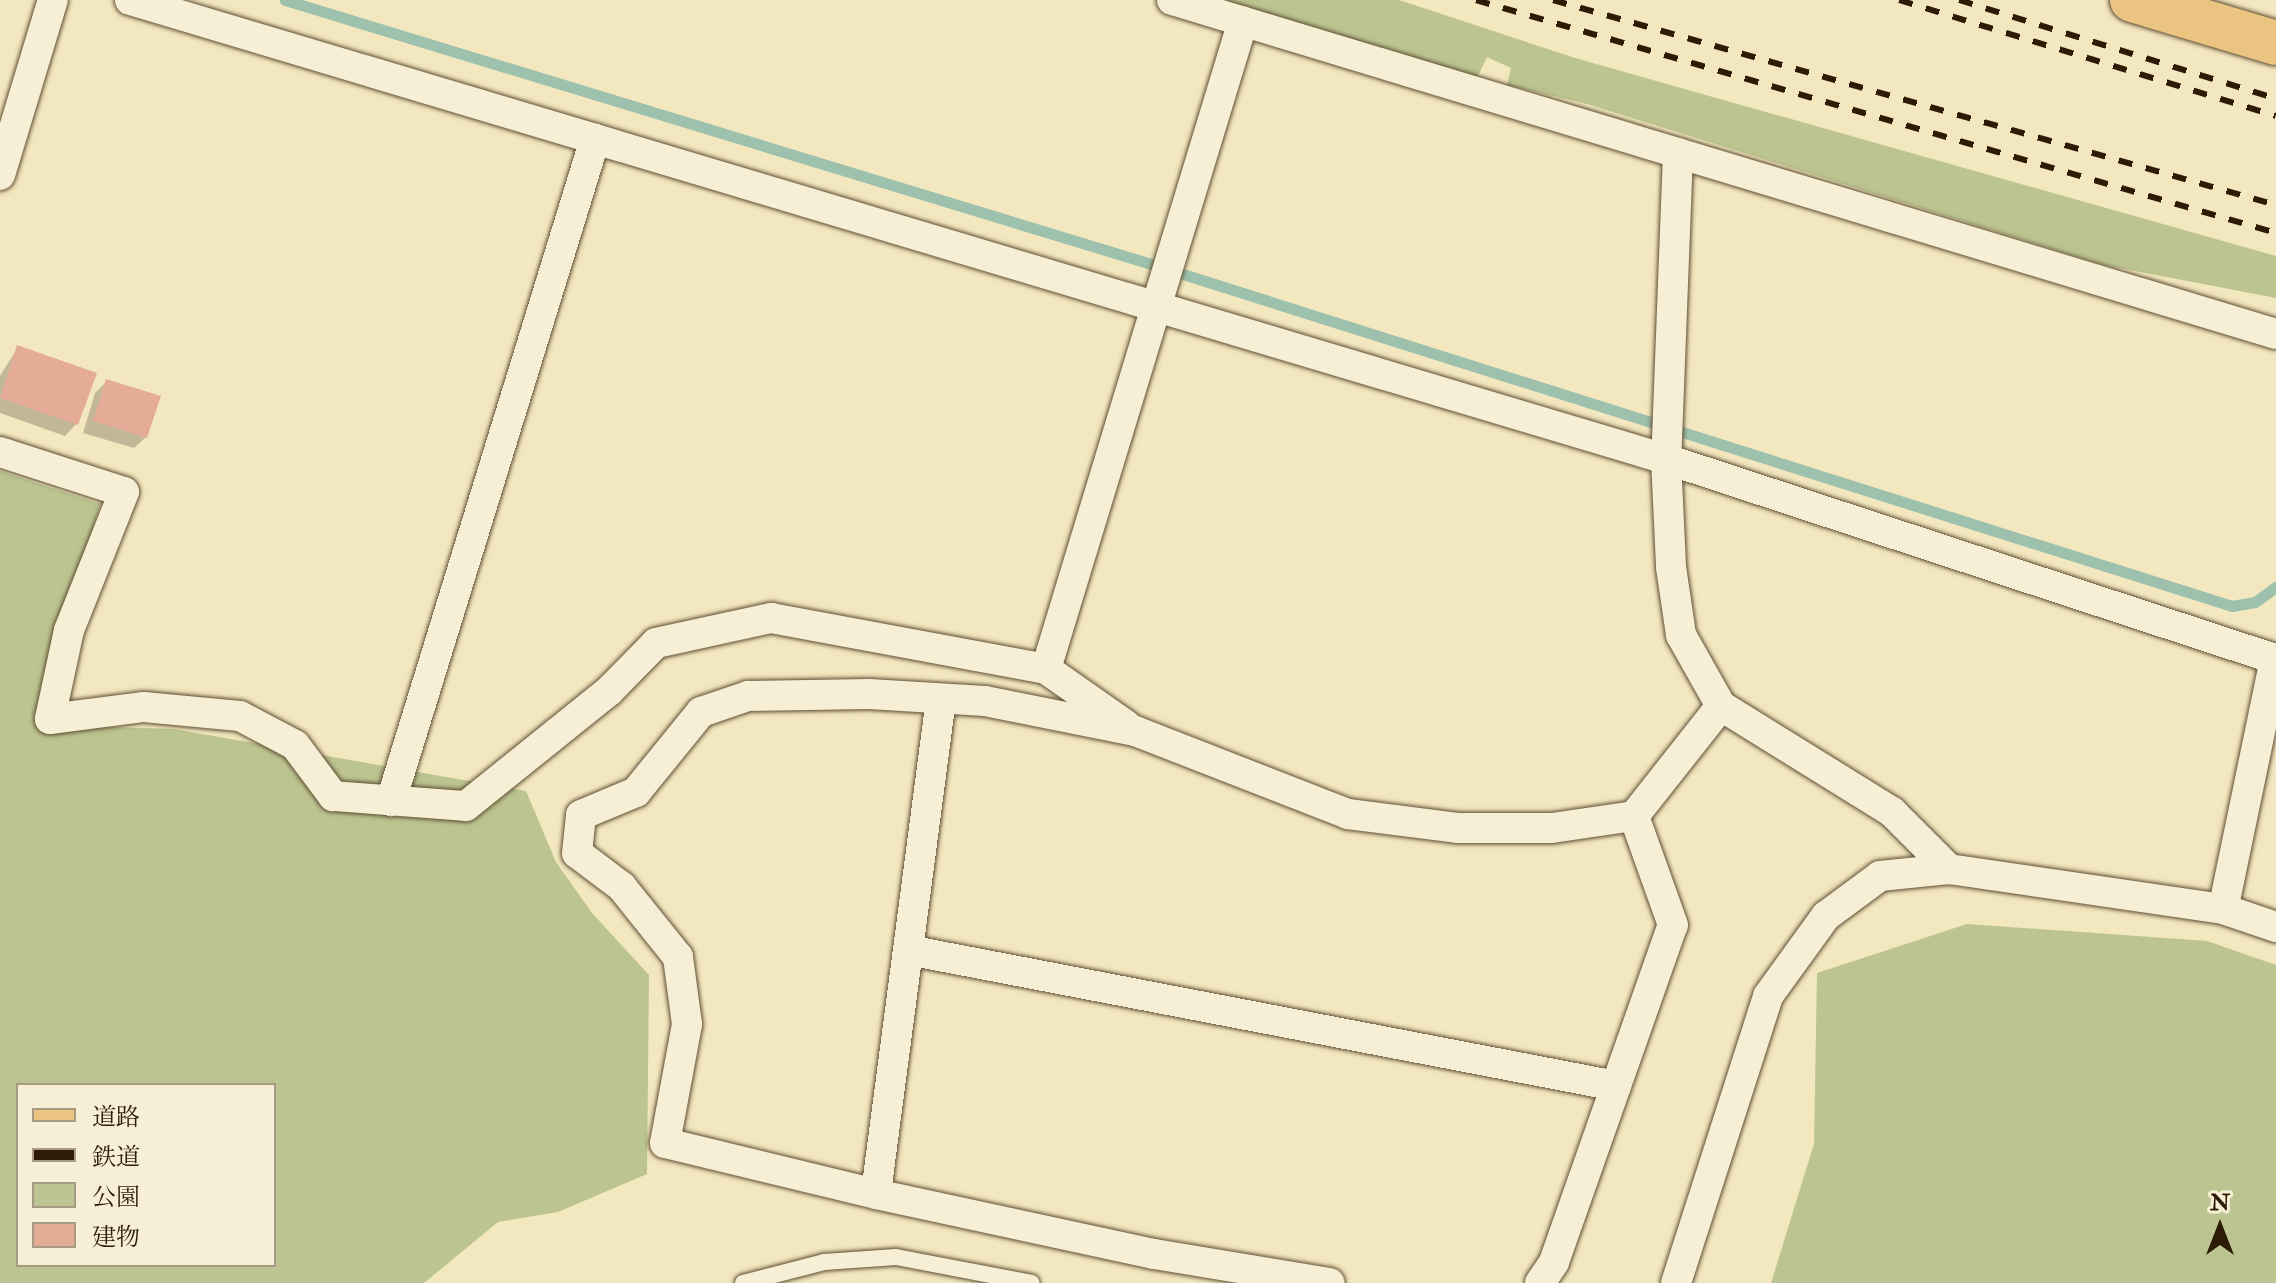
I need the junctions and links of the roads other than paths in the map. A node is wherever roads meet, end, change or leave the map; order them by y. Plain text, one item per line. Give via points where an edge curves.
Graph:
1 (53, 0) edge
2 (130, 0) edge
3 (1172, 0) edge
4 (2132, 0) edge
5 (1243, 21) junction
6 (2276, 43) edge
7 (595, 139) junction
8 (1678, 153) junction
9 (0, 175) edge
10 (1159, 307) junction
11 (2276, 334) edge
12 (0, 452) edge
13 (1666, 459) junction
14 (2276, 658) edge
15 (1046, 669) junction
16 (941, 699) junction
17 (1721, 706) junction
18 (1135, 731) junction
19 (391, 801) junction
20 (1634, 816) junction
21 (1949, 869) junction
22 (2223, 909) junction
23 (2276, 927) edge
24 (908, 950) junction
25 (1616, 1086) junction
26 (876, 1194) junction
27 (743, 1283) edge
28 (1032, 1283) edge
29 (1330, 1283) edge
30 (1540, 1283) edge
31 (1676, 1283) edge

1 - 9 street
2 - 7 street
3 - 5 street
4 - 6 main road
5 - 8 street
5 - 10 street
7 - 10 street
7 - 19 street
8 - 11 street
8 - 13 street
10 - 13 street
10 - 15 street
12 - 19 street via 124,492 69,630 50,719 144,707 240,716 295,745 333,796
13 - 14 street
13 - 17 street via 1671,567 1681,635
14 - 22 street
15 - 18 street
15 - 19 street via 771,618 656,643 609,691 466,806
16 - 18 street via 985,701
16 - 24 street
16 - 26 street via 748,696 701,712 636,792 581,815 577,853 622,887 678,957 687,1024 665,1143
17 - 20 street
17 - 21 street via 1892,812
18 - 20 street via 1348,814 1457,828 1552,828
20 - 25 street via 1673,925
21 - 22 street
21 - 31 street via 1880,876 1826,916 1768,996
22 - 23 street
24 - 25 street
24 - 26 street
25 - 30 street via 1554,1262
26 - 29 street via 1154,1254
27 - 28 lane via 824,1262 896,1257

